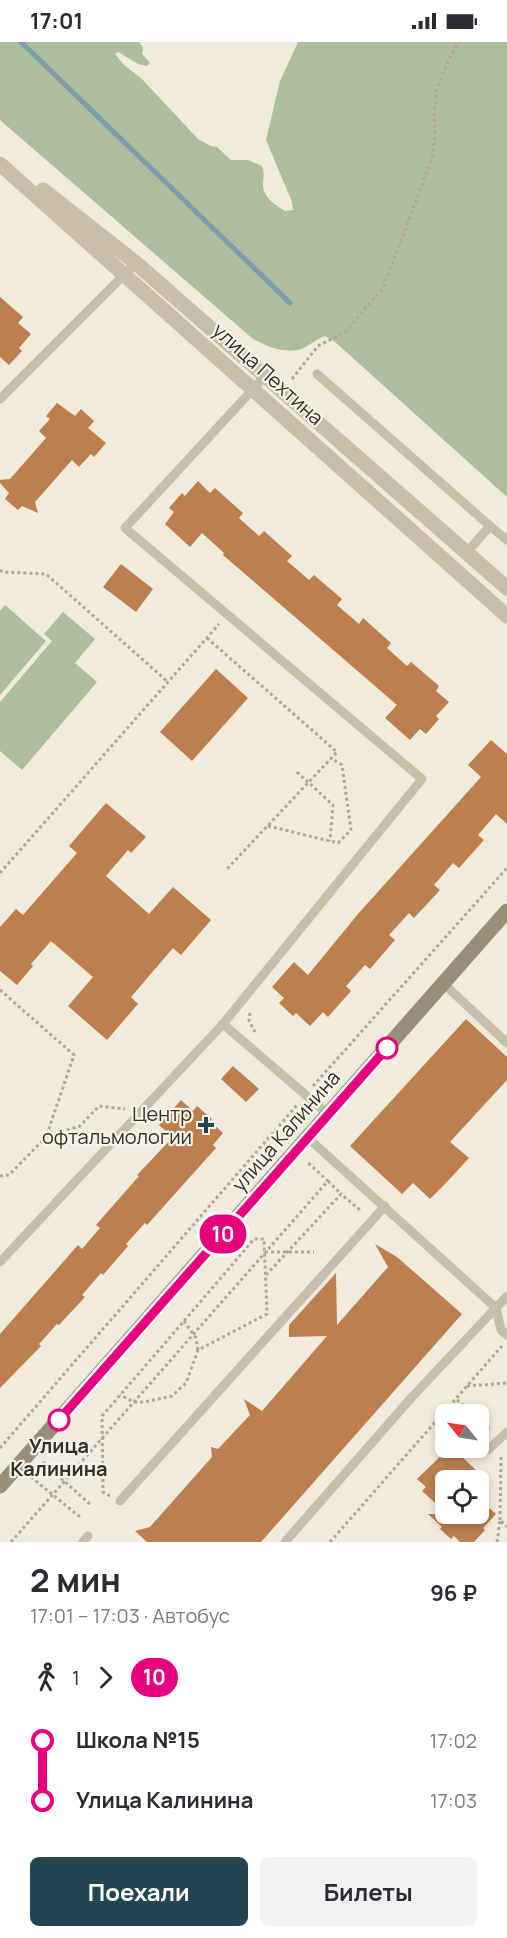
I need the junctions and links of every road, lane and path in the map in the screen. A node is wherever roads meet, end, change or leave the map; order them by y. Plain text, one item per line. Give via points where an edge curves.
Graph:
1 (459, 42) edge
2 (0, 156) edge
3 (0, 164) edge
4 (136, 263) junction
5 (124, 275) junction
6 (317, 374) dead end
7 (265, 376) junction
8 (253, 389) junction
9 (283, 390) junction
10 (0, 399) edge
11 (490, 526) junction
12 (507, 540) edge
13 (466, 553) junction
14 (0, 570) edge
15 (507, 588) edge
16 (226, 614) junction
17 (507, 616) edge
18 (207, 638) junction
19 (168, 682) junction
20 (332, 758) junction
21 (297, 772) dead end
22 (309, 782) junction
23 (268, 826) junction
24 (330, 841) junction
25 (507, 868) edge
26 (226, 870) dead end
27 (0, 873) edge
28 (507, 911) edge
29 (444, 984) junction
30 (0, 990) edge
31 (253, 1006) dead end
32 (223, 1024) junction
33 (259, 1036) dead end
34 (507, 1043) edge
35 (307, 1077) dead end
36 (315, 1084) junction
37 (306, 1095) junction
38 (290, 1101) dead end
39 (296, 1106) junction
40 (142, 1110) junction
41 (328, 1114) junction
42 (274, 1131) junction
43 (46, 1137) junction
44 (308, 1138) junction
45 (296, 1152) junction
46 (0, 1176) edge
47 (327, 1181) junction
48 (341, 1194) junction
49 (385, 1206) junction
50 (360, 1210) dead end
51 (265, 1252) junction
52 (288, 1252) junction
53 (314, 1252) dead end
54 (0, 1262) edge
55 (265, 1276) junction
56 (507, 1296) edge
57 (496, 1308) junction
58 (184, 1321) junction
59 (193, 1334) junction
60 (507, 1335) edge
61 (507, 1340) edge
62 (198, 1350) junction
63 (507, 1383) edge
64 (467, 1386) junction
65 (120, 1395) junction
66 (456, 1400) junction
67 (134, 1402) junction
68 (461, 1404) edge
69 (504, 1436) edge
70 (102, 1438) junction
71 (1, 1444) edge
72 (489, 1449) edge
73 (41, 1461) dead end
74 (30, 1475) dead end
75 (64, 1481) junction
76 (0, 1486) edge
77 (52, 1494) junction
78 (120, 1501) joint
79 (92, 1506) dead end
80 (80, 1517) dead end
81 (500, 1520) junction
82 (507, 1527) edge
83 (11, 1542) edge
84 (285, 1542) edge
85 (330, 1542) edge
86 (497, 1542) edge

1 - 9 path via 437,89 432,159 383,288 345,332 318,346
2 - 4 street, улица Пехтина
3 - 5 street, улица Пехтина
4 - 5 lane
4 - 7 street, улица Пехтина
5 - 8 street, улица Пехтина
5 - 10 lane
6 - 11 lane
7 - 8 lane
7 - 9 street, улица Пехтина
8 - 16 lane via 125,528
8 - 17 street, улица Пехтина
9 - 13 street, улица Пехтина
11 - 12 lane
11 - 13 lane
13 - 15 street, улица Пехтина
14 - 19 path via 46,574
16 - 18 path
16 - 32 lane via 422,779
18 - 19 path
18 - 20 path via 337,752
19 - 27 path
20 - 22 path
20 - 24 path via 342,765 351,830 338,843
21 - 22 path
22 - 23 path
22 - 24 path via 333,805
23 - 24 path
23 - 26 path
25 - 36 path
28 - 29 street, улица Калинина
29 - 34 lane
29 - 41 street, улица Калинина
30 - 43 path via 74,1055
31 - 33 path via 249,1021
32 - 37 lane
32 - 40 lane
35 - 36 path
36 - 37 path
37 - 39 path
37 - 41 lane
38 - 39 path
39 - 42 path
40 - 43 path via 99,1107 80,1126
40 - 54 lane
41 - 44 street, улица Калинина
42 - 45 path
42 - 71 path
43 - 46 path via 9,1175
44 - 45 street, улица Калинина
44 - 49 lane
45 - 47 path
45 - 76 street, улица Калинина
47 - 48 path
47 - 51 path
48 - 50 path
48 - 52 path
49 - 57 lane
49 - 78 lane
51 - 52 path
51 - 55 path
51 - 58 path via 264,1239 254,1239
51 - 59 path
52 - 53 path
52 - 55 path
55 - 62 path via 267,1314
56 - 57 lane
57 - 60 lane via 501,1330
57 - 84 lane
58 - 59 path
58 - 65 path
59 - 62 path
59 - 67 path
61 - 64 path
62 - 67 path via 186,1383 172,1396
63 - 64 path
64 - 66 path
65 - 67 path
65 - 70 path via 102,1416
66 - 68 path
66 - 85 path
67 - 70 path
69 - 72 lane
69 - 81 path
70 - 75 path
70 - 78 path via 103,1492
73 - 75 path
74 - 77 path
75 - 77 path
75 - 79 path
77 - 80 path
77 - 83 path
81 - 82 path
81 - 86 path

